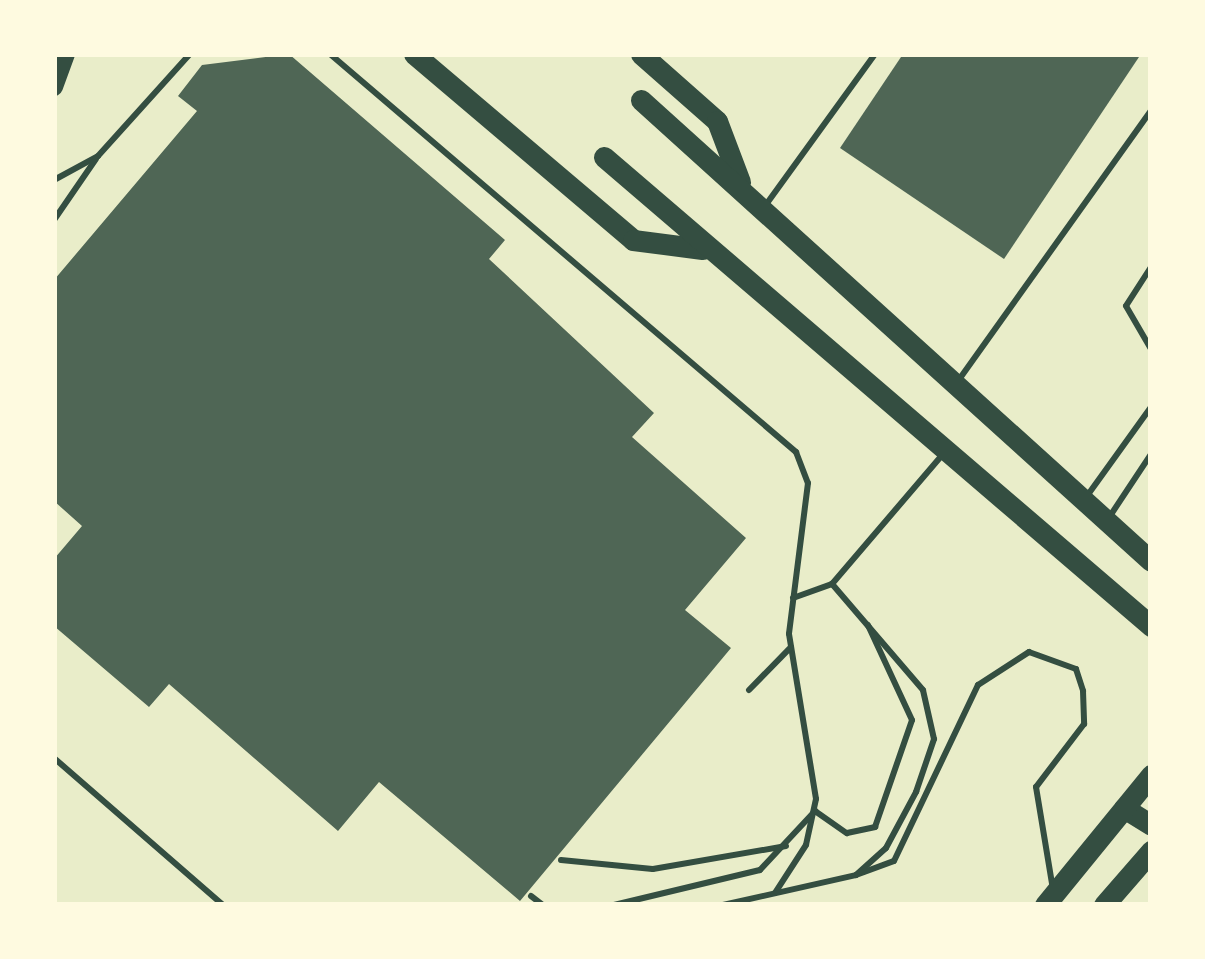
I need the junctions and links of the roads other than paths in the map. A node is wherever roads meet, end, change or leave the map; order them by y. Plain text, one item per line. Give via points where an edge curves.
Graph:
1 (66, 54) edge
2 (190, 54) edge
3 (330, 54) edge
4 (414, 54) edge
5 (641, 54) edge
6 (874, 54) edge
7 (54, 87) edge
8 (640, 100) dead end
9 (1151, 110) edge
10 (98, 156) junction
11 (604, 157) dead end
12 (54, 180) edge
13 (741, 183) junction
14 (763, 209) junction
15 (54, 220) edge
16 (702, 249) junction
17 (1151, 267) edge
18 (1151, 349) edge
19 (954, 386) junction
20 (1151, 407) edge
21 (947, 450) junction
22 (1151, 454) edge
23 (1081, 504) junction
24 (1104, 526) junction
25 (54, 532) edge
26 (54, 547) edge
27 (1151, 561) edge
28 (832, 584) junction
29 (794, 598) junction
30 (868, 626) junction
31 (1151, 626) edge
32 (791, 647) junction
33 (749, 690) dead end
34 (54, 758) edge
35 (1151, 776) edge
36 (1124, 808) junction
37 (814, 812) junction
38 (1151, 825) edge
39 (790, 845) junction
40 (1151, 851) edge
41 (561, 860) dead end
42 (856, 875) junction
43 (775, 893) junction
44 (531, 896) dead end
45 (1050, 900) edge
46 (223, 905) edge
47 (543, 905) edge
48 (614, 905) edge
49 (723, 905) edge
50 (1104, 905) edge

1 - 7 main road
2 - 10 lane
3 - 29 lane via 796,452 808,483
4 - 16 main road via 633,240
5 - 13 main road via 717,121
6 - 14 lane
8 - 13 main road
9 - 19 lane
10 - 12 lane
10 - 15 lane
11 - 16 main road
13 - 14 main road
14 - 19 main road
16 - 21 main road
17 - 18 lane via 1126,314
19 - 23 main road
20 - 23 lane
21 - 28 lane
21 - 31 main road
22 - 24 lane
23 - 24 main road
24 - 27 main road
25 - 26 lane
28 - 29 lane
28 - 30 lane
29 - 32 lane
30 - 37 lane via 874,657 911,706 907,741 875,827 847,833
30 - 42 lane via 923,690 934,739 886,848
32 - 33 lane
32 - 37 lane
34 - 46 lane
35 - 36 main road
36 - 38 main road
36 - 45 main road
37 - 39 lane
37 - 43 lane
39 - 41 lane via 653,869
39 - 48 lane via 760,870
40 - 50 main road
42 - 43 lane
42 - 45 lane via 894,860 978,686 1029,652 1076,668 1083,691 1084,724 1036,787 1034,823
43 - 49 lane
44 - 47 lane

